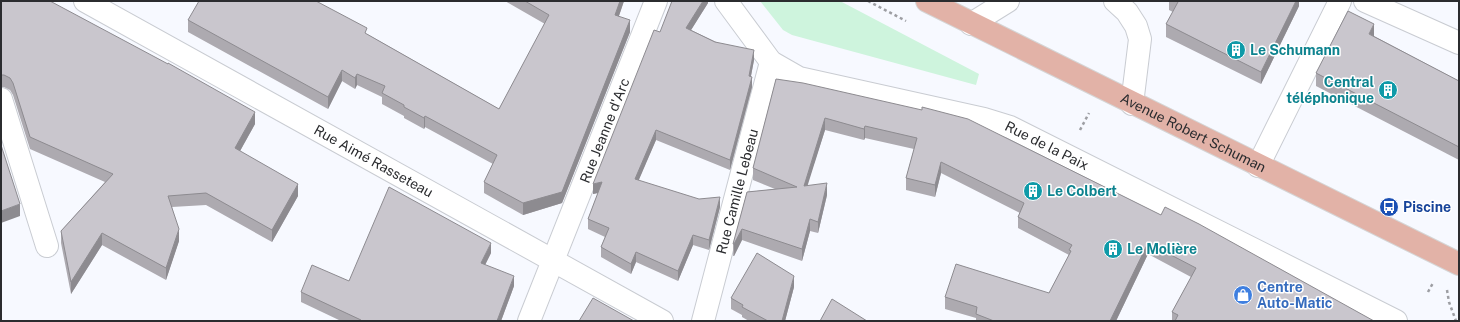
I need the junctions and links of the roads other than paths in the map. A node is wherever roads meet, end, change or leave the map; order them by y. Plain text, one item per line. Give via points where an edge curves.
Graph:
1 (85, 1) edge
2 (656, 1) edge
3 (726, 1) edge
4 (927, 1) edge
5 (1008, 1) edge
6 (1115, 1) edge
7 (1340, 1) edge
8 (1365, 1) edge
9 (971, 24) junction
10 (1459, 43) edge
11 (770, 62) junction
12 (1, 99) edge
13 (1132, 104) junction
14 (1258, 166) junction
15 (47, 246) dead end
16 (553, 261) junction
17 (1459, 264) edge
18 (529, 321) edge
19 (662, 321) edge
20 (703, 321) edge
21 (1396, 321) edge

1 - 16 street, Rue Aimé Rasseteau
2 - 16 street, Rue Jeanne d'Arc
3 - 11 street, Rue de la Paix
4 - 9 main road, Avenue Robert Schuman
5 - 9 street
6 - 13 street via 1127,12 1136,26 1140,39
7 - 14 street
8 - 10 street
9 - 13 main road, Avenue Robert Schuman
11 - 20 street, Rue Camille Lebeau
11 - 21 street, Rue de la Paix via 799,78 1010,127
12 - 15 street
13 - 14 main road, Avenue Robert Schuman
14 - 17 main road, Avenue Robert Schuman
16 - 18 street, Rue Jeanne d'Arc
16 - 19 street, Rue Aimé Rasseteau

